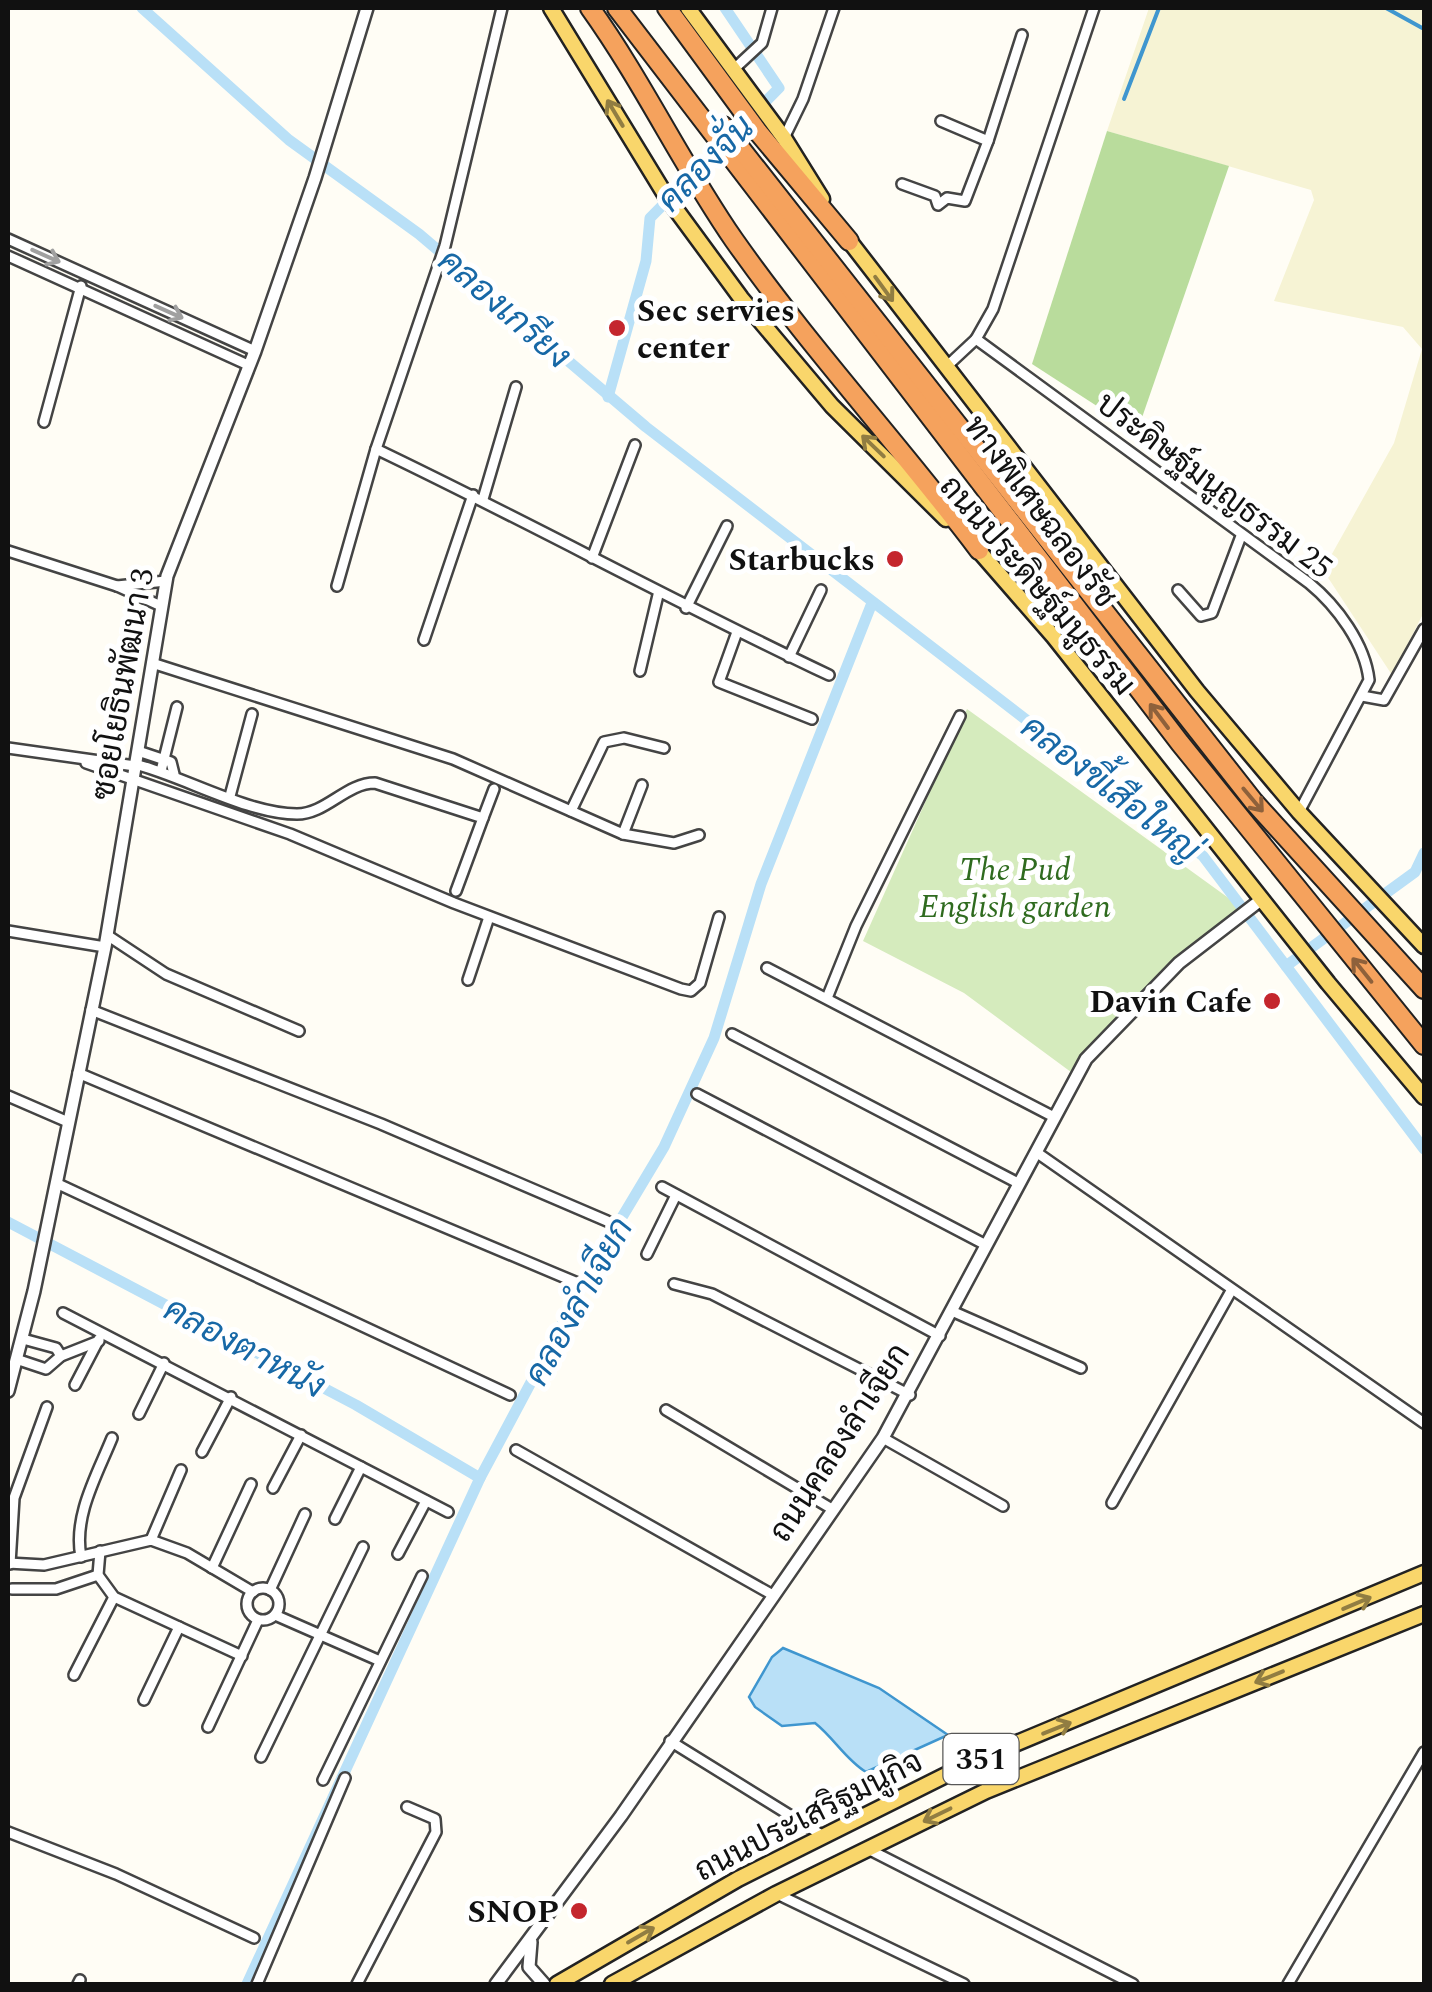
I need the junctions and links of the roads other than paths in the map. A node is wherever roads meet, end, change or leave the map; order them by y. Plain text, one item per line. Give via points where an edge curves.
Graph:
1 (367, 8) edge
2 (502, 8) edge
3 (551, 8) edge
4 (590, 8) edge
5 (618, 8) edge
6 (631, 8) edge
7 (666, 8) edge
8 (688, 8) edge
9 (772, 8) edge
10 (834, 8) edge
11 (1094, 8) edge
12 (1022, 36) dead end
13 (734, 70) junction
14 (749, 106) junction
15 (941, 121) dead end
16 (765, 127) junction
17 (784, 138) junction
18 (988, 141) junction
19 (902, 184) dead end
20 (8, 239) edge
21 (849, 241) junction
22 (8, 256) edge
23 (84, 273) junction
24 (80, 288) junction
25 (976, 339) junction
26 (255, 350) junction
27 (248, 365) junction
28 (944, 368) junction
29 (516, 386) dead end
30 (44, 422) dead end
31 (636, 445) dead end
32 (376, 449) junction
33 (478, 497) junction
34 (727, 526) dead end
35 (1240, 536) junction
36 (979, 550) junction
37 (8, 551) edge
38 (592, 558) junction
39 (166, 582) junction
40 (117, 586) junction
41 (336, 586) dead end
42 (821, 590) dead end
43 (1178, 590) dead end
44 (658, 594) junction
45 (161, 606) junction
46 (686, 608) junction
47 (1424, 630) edge
48 (737, 632) junction
49 (424, 640) dead end
50 (789, 657) junction
51 (152, 662) junction
52 (640, 671) dead end
53 (829, 676) dead end
54 (1362, 696) junction
55 (176, 707) dead end
56 (252, 714) dead end
57 (960, 716) dead end
58 (812, 719) dead end
59 (8, 748) edge
60 (664, 748) dead end
61 (164, 757) junction
62 (135, 764) junction
63 (161, 771) junction
64 (174, 774) junction
65 (642, 785) dead end
66 (494, 789) dead end
67 (230, 796) junction
68 (571, 811) junction
69 (1300, 812) junction
70 (483, 818) junction
71 (623, 834) junction
72 (699, 835) dead end
73 (456, 890) dead end
74 (1250, 907) junction
75 (489, 917) junction
76 (719, 918) dead end
77 (8, 930) edge
78 (106, 941) junction
79 (1424, 946) edge
80 (766, 968) dead end
81 (468, 980) dead end
82 (1424, 989) edge
83 (826, 998) junction
84 (91, 1010) junction
85 (299, 1031) dead end
86 (732, 1034) dead end
87 (1424, 1045) edge
88 (1395, 1062) junction
89 (78, 1073) junction
90 (697, 1094) dead end
91 (8, 1096) edge
92 (1424, 1096) edge
93 (1424, 1106) edge
94 (1054, 1117) junction
95 (68, 1122) junction
96 (1036, 1152) junction
97 (56, 1183) junction
98 (1018, 1183) junction
99 (662, 1187) dead end
100 (676, 1195) junction
101 (608, 1221) dead end
102 (986, 1245) junction
103 (647, 1254) dead end
104 (580, 1284) dead end
105 (674, 1284) dead end
106 (1232, 1291) junction
107 (954, 1312) junction
108 (63, 1313) dead end
109 (940, 1336) junction
110 (101, 1337) junction
111 (22, 1339) junction
112 (61, 1356) junction
113 (164, 1363) junction
114 (12, 1367) edge
115 (1081, 1368) dead end
116 (75, 1386) dead end
117 (8, 1391) edge
118 (510, 1395) dead end
119 (910, 1395) junction
120 (231, 1397) junction
121 (48, 1407) dead end
122 (666, 1410) dead end
123 (139, 1414) dead end
124 (1424, 1422) edge
125 (301, 1435) junction
126 (112, 1438) dead end
127 (883, 1438) junction
128 (516, 1450) dead end
129 (202, 1452) dead end
130 (361, 1467) junction
131 (181, 1470) dead end
132 (251, 1484) dead end
133 (273, 1488) dead end
134 (426, 1501) junction
135 (1112, 1503) dead end
136 (1003, 1506) dead end
137 (832, 1509) junction
138 (448, 1512) dead end
139 (305, 1514) dead end
140 (334, 1518) dead end
141 (151, 1540) junction
142 (363, 1547) dead end
143 (100, 1550) junction
144 (398, 1554) dead end
145 (81, 1557) junction
146 (9, 1563) edge
147 (212, 1568) junction
148 (1424, 1573) edge
149 (98, 1576) junction
150 (422, 1576) dead end
151 (12, 1589) dead end
152 (270, 1590) junction
153 (253, 1592) junction
154 (771, 1594) junction
155 (114, 1597) junction
156 (275, 1614) junction
157 (1424, 1614) edge
158 (258, 1620) junction
159 (179, 1627) junction
160 (320, 1634) junction
161 (242, 1656) junction
162 (380, 1661) junction
163 (74, 1675) dead end
164 (144, 1700) dead end
165 (208, 1727) dead end
166 (670, 1740) junction
167 (1424, 1752) edge
168 (261, 1757) dead end
169 (346, 1778) dead end
170 (324, 1780) dead end
171 (407, 1807) dead end
172 (8, 1832) edge
173 (825, 1837) junction
174 (867, 1849) junction
175 (776, 1894) junction
176 (534, 1933) junction
177 (254, 1938) dead end
178 (257, 1984) edge
179 (356, 1984) edge
180 (496, 1984) edge
181 (544, 1984) edge
182 (557, 1984) edge
183 (612, 1984) edge
184 (964, 1984) edge
185 (1133, 1984) edge
186 (1288, 1984) edge

1 - 26 street, ซอยโยธินพัฒนา 3
2 - 32 street via 446,246
36 -> 3 main road, ถนนประดิษฐ์มนูธรรม via 810,382 670,201
4 - 36 highway via 691,177 802,334 896,440
87 -> 5 highway, ทางพิเศษฉลองรัช via 1180,743
6 -> 82 highway, ทางพิเศษฉลองรัช via 1209,747
7 - 14 highway
8 - 13 main road
9 - 13 street via 759,48
10 - 17 street
11 - 25 street
12 - 18 street
13 - 14 main road
14 - 16 highway
15 - 18 street
16 - 17 main road, ถนนประดิษฐ์มนูธรรม
16 - 21 highway
17 - 21 main road, ถนนประดิษฐ์มนูธรรม
18 - 19 street via 965,201 938,204 926,190
20 -> 23 street
21 -> 28 main road, ถนนประดิษฐ์มนูธรรม
22 - 24 street
23 - 24 street
23 -> 26 street
24 - 27 street
24 - 30 street
25 - 28 street
25 - 35 street, ประดิษฐ์มนูญธรรม 25
26 - 27 street, ซอยโยธินพัฒนา 3
27 - 39 street, ซอยโยธินพัฒนา 3
28 - 69 main road, ถนนประดิษฐ์มนูธรรม
29 - 33 street
31 - 38 street
32 - 33 street
32 - 41 street
33 - 38 street
33 - 49 street
34 - 46 street
35 - 43 street via 1212,613 1201,616
35 - 54 street, ประดิษฐ์มนูญธรรม 25 via 1336,611 1367,662
36 - 74 main road, ถนนประดิษฐ์มนูธรรม
37 - 40 street
38 - 44 street
39 - 40 street
39 - 45 street, ซอยโยธินพัฒนา 3
40 - 45 street
42 - 50 street
44 - 46 street
44 - 52 street
45 - 51 street, ซอยโยธินพัฒนา 3
46 - 48 street
47 - 54 street via 1384,700
48 - 50 street
48 - 58 street via 719,682
50 - 53 street
51 - 62 street, ซอยโยธินพัฒนา 3
51 - 68 street via 373,730
54 - 69 street
55 - 61 street
56 - 67 street
57 - 83 street
59 - 62 street via 98,770
60 - 68 street via 624,738 604,742
61 - 62 street
61 - 63 street
61 - 64 street
62 - 63 street
62 - 75 street
62 - 78 street, ซอยโยธินพัฒนา 3
63 - 64 street
64 - 67 street
65 - 71 street
66 - 70 street
67 - 70 street via 310,813 375,783
68 - 71 street
69 - 79 main road, ถนนประดิษฐ์มนูธรรม
70 - 73 street
71 - 72 street via 674,843
74 - 88 main road, ถนนประดิษฐ์มนูธรรม via 1299,946
74 - 94 street, ถนนคลองลำเจียก via 1179,963 1092,1050
75 - 76 street via 691,990 700,983
75 - 81 street
77 - 78 street
78 - 84 street, ซอยโยธินพัฒนา 3
78 - 85 street
80 - 83 street
83 - 94 street
84 - 89 street, ซอยโยธินพัฒนา 3
84 - 101 street
86 - 98 street
88 - 92 main road, ถนนประดิษฐ์มนูธรรม
88 - 93 main road
89 - 95 street, ซอยโยธินพัฒนา 3
89 - 104 street
90 - 102 street
91 - 95 street
94 - 96 street, ถนนคลองลำเจียก
95 - 97 street, ซอยโยธินพัฒนา 3
96 - 98 street, ถนนคลองลำเจียก
96 - 106 street
97 - 111 street, ซอยโยธินพัฒนา 3
97 - 118 street
98 - 102 street, ถนนคลองลำเจียก
99 - 100 street
100 - 103 street
100 - 109 street
102 - 107 street, ถนนคลองลำเจียก
105 - 119 street via 712,1294
106 - 124 street
106 - 135 street
107 - 109 street, ถนนคลองลำเจียก
107 - 115 street
108 - 110 street
109 - 119 street, ถนนคลองลำเจียก
110 - 112 street
110 - 113 street
110 - 116 street
111 - 112 street via 56,1348
111 - 114 street, ซอยโยธินพัฒนา 3
112 - 114 street via 46,1369
113 - 120 street
113 - 123 street
114 - 117 street, ซอยโยธินพัฒนา 3
119 - 127 street, ถนนคลองลำเจียก
120 - 125 street
120 - 129 street
121 - 146 street via 14,1498
122 - 137 street
125 - 130 street
125 - 133 street
126 - 145 street via 82,1514
127 - 136 street
127 - 137 street, ถนนคลองลำเจียก
128 - 154 street
130 - 134 street
130 - 140 street
131 - 141 street
132 - 147 street
134 - 138 street
134 - 144 street
137 - 154 street, ถนนคลองลำเจียก
139 - 152 street
141 - 143 street
141 - 147 street
142 - 160 street
143 - 145 street
143 - 149 street
145 - 146 street
147 - 153 street
173 -> 148 main road, ถนนประเสริฐมนูกิจ / 351 via 974,1762
149 - 151 street via 56,1589
149 - 155 street
150 - 162 street
152 - 153 street
152 - 156 street via 279,1601
153 - 158 street via 246,1605
154 - 166 street, ถนนคลองลำเจียก
155 - 159 street
155 - 163 street
156 - 158 street
156 - 160 street
157 -> 174 main road, ถนนประเสริฐมนูกิจ / 351 via 1078,1751
158 - 161 street
159 - 161 street
159 - 164 street
160 - 162 street
160 - 168 street
161 - 165 street
162 - 170 street
166 - 173 street
166 - 176 street, ถนนคลองลำเจียก
167 - 186 street
169 - 178 street
171 - 179 street via 436,1819 436,1832
172 - 177 street
182 -> 173 main road, ถนนประเสริฐมนูกิจ / 351 via 738,1879
174 - 175 main road, ถนนประเสริฐมนูกิจ / 351
174 - 185 street
175 - 183 main road, ถนนประเสริฐมนูกิจ / 351
175 - 184 street
176 - 180 street, ถนนคลองลำเจียก
176 - 181 street via 530,1967

